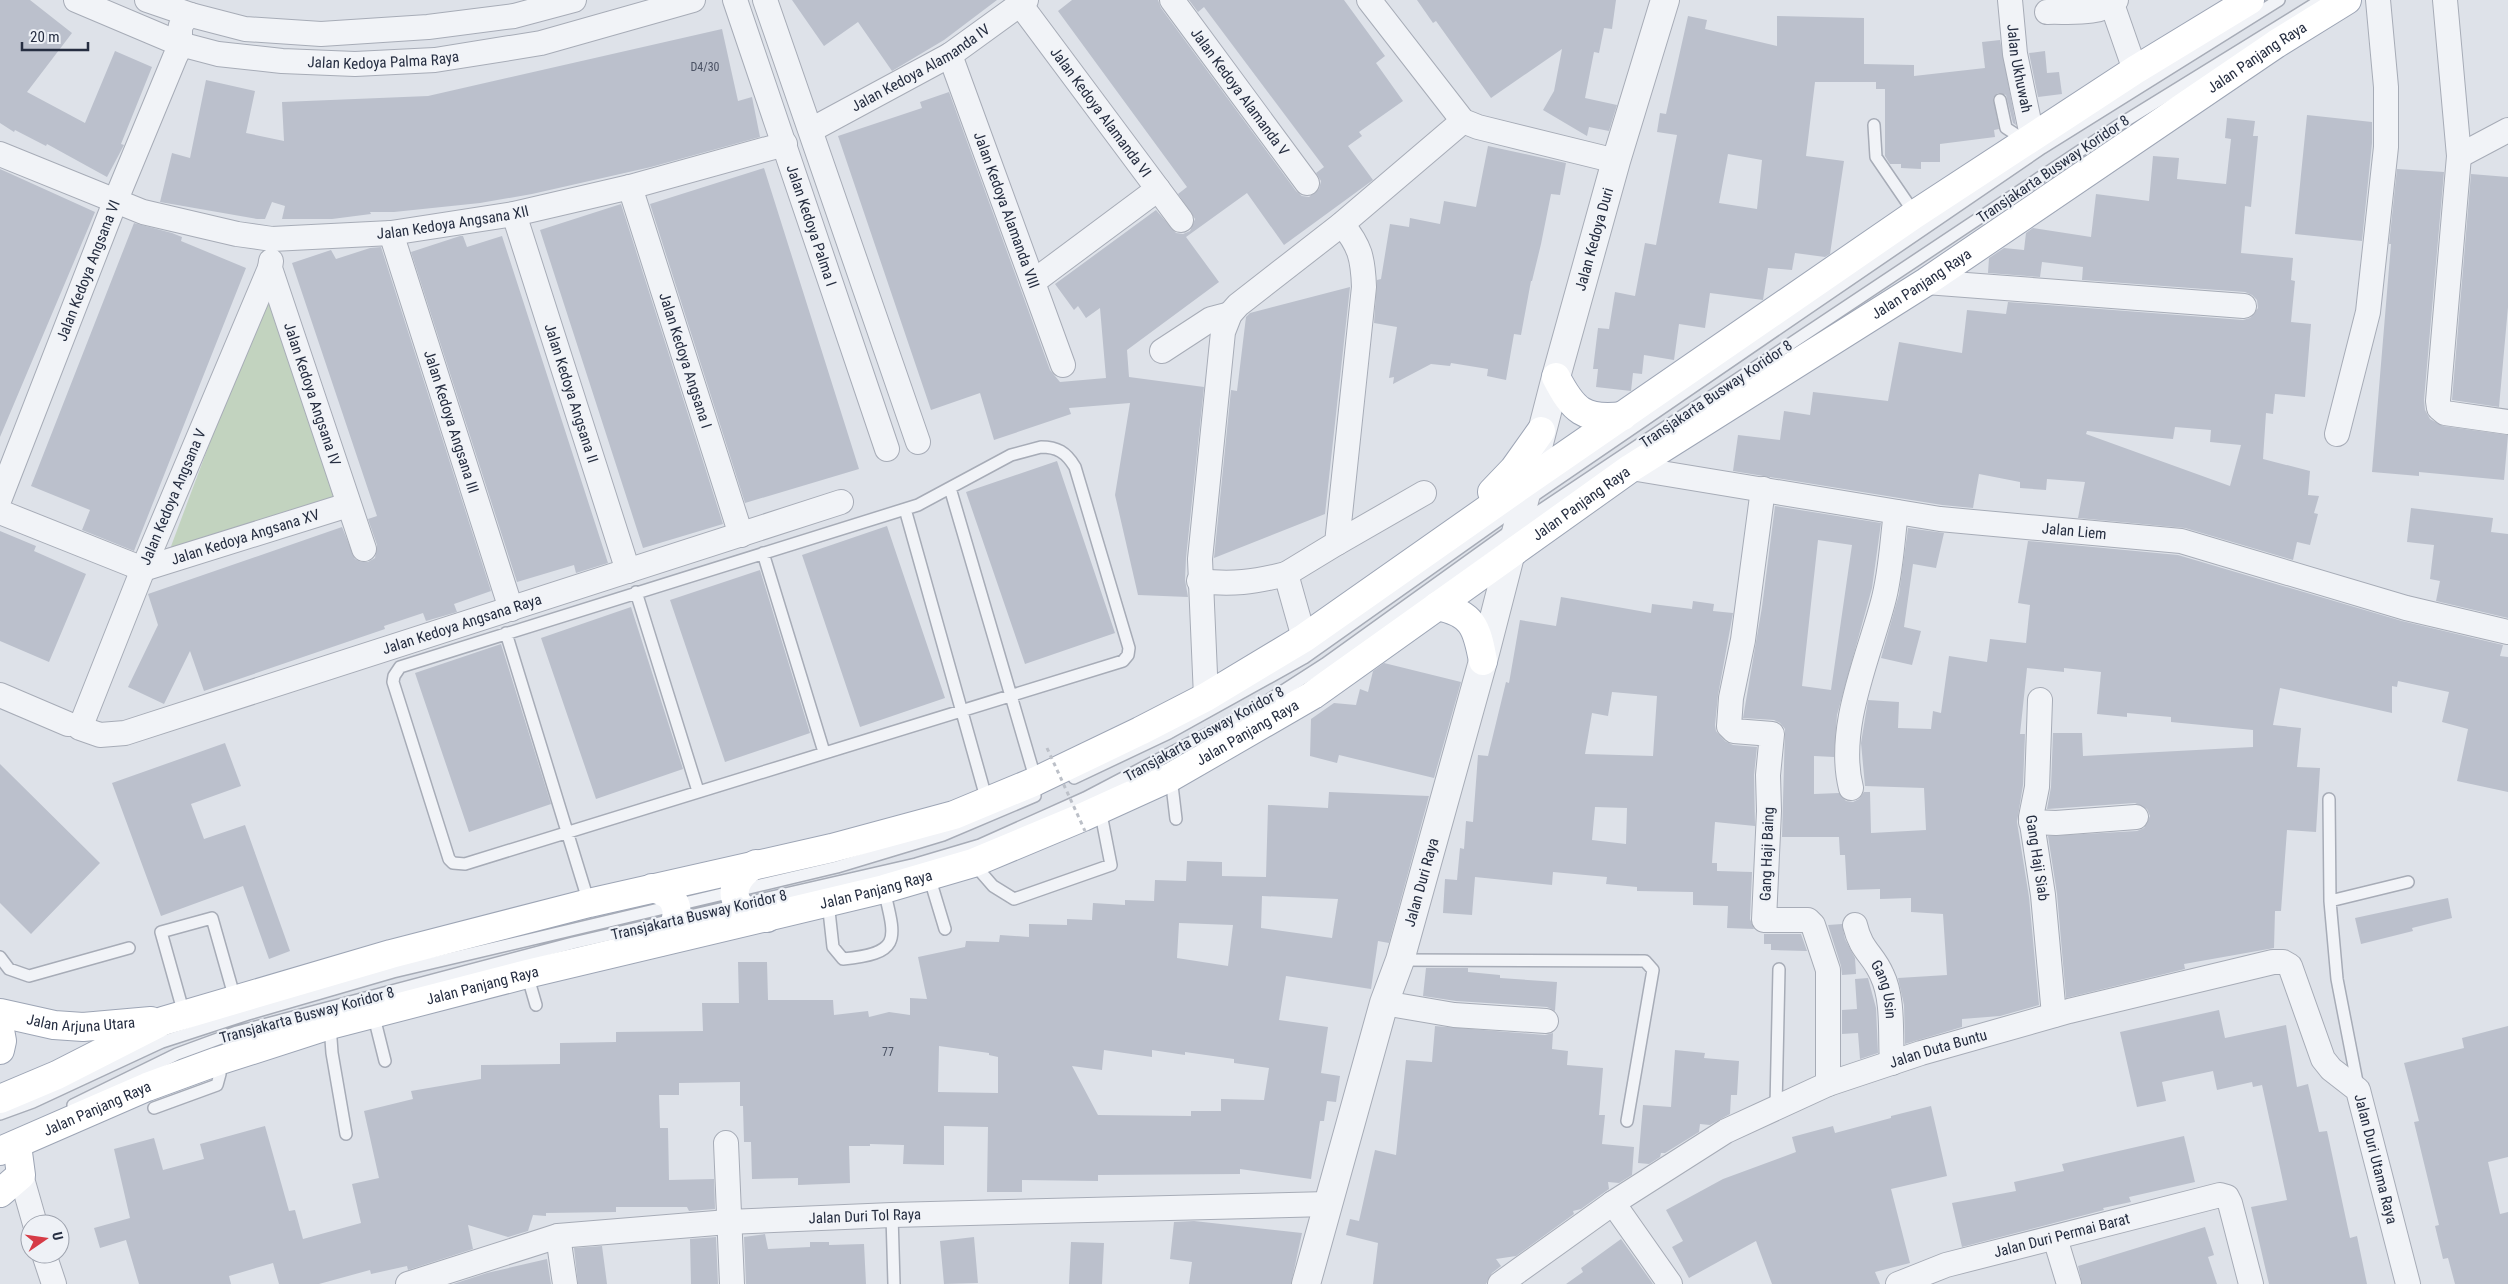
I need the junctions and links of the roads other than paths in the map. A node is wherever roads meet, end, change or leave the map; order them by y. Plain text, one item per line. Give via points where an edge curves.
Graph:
1 (76, 0) edge
2 (148, 0) edge
3 (574, 0) edge
4 (693, 0) edge
5 (736, 0) edge
6 (765, 0) edge
7 (1172, 0) edge
8 (1369, 0) edge
9 (1665, 0) edge
10 (2010, 0) edge
11 (2250, 0) edge
12 (2279, 0) edge
13 (2321, 0) edge
14 (2346, 0) edge
15 (2378, 0) edge
16 (2446, 0) edge
17 (1023, 2) edge
18 (2114, 2) edge
19 (512, 8) edge
20 (2047, 12) dead end
21 (192, 15) junction
22 (180, 44) junction
23 (950, 55) junction
24 (2135, 70) junction
25 (2000, 100) dead end
26 (1463, 121) junction
27 (1874, 125) dead end
28 (812, 130) junction
29 (2508, 130) edge
30 (2029, 138) junction
31 (786, 144) junction
32 (0, 154) edge
33 (2458, 156) junction
34 (1616, 160) junction
35 (1307, 183) dead end
36 (630, 187) junction
37 (1158, 189) junction
38 (115, 202) junction
39 (514, 214) junction
40 (1916, 214) junction
41 (1181, 220) dead end
42 (1342, 224) junction
43 (391, 233) junction
44 (272, 239) junction
45 (270, 268) junction
46 (1033, 282) junction
47 (1926, 282) junction
48 (864, 283) junction
49 (834, 292) junction
50 (2244, 306) dead end
51 (1230, 314) junction
52 (1162, 351) dead end
53 (1063, 365) dead end
54 (1556, 377) junction
55 (1623, 416) junction
56 (2508, 422) edge
57 (1541, 431) junction
58 (2337, 434) dead end
59 (918, 442) dead end
60 (887, 449) dead end
61 (1631, 468) junction
62 (950, 488) junction
63 (1763, 489) junction
64 (1424, 493) dead end
65 (0, 498) edge
66 (841, 502) dead end
67 (1523, 503) junction
68 (348, 504) junction
69 (905, 509) junction
70 (0, 512) edge
71 (1896, 512) junction
72 (741, 535) junction
73 (1448, 538) junction
74 (1336, 543) junction
75 (364, 549) dead end
76 (1510, 552) junction
77 (763, 553) junction
78 (143, 569) junction
79 (1286, 574) junction
80 (1199, 581) junction
81 (632, 582) junction
82 (1438, 606) junction
83 (511, 609) junction
84 (2508, 632) edge
85 (506, 633) junction
86 (1304, 638) junction
87 (1483, 661) junction
88 (1010, 694) junction
89 (0, 695) edge
90 (1206, 697) junction
91 (2040, 700) dead end
92 (961, 709) junction
93 (74, 726) junction
94 (824, 752) junction
95 (1171, 777) junction
96 (1047, 786) junction
97 (1851, 788) dead end
98 (698, 791) junction
99 (2328, 799) dead end
100 (988, 802) junction
101 (2136, 817) dead end
102 (1176, 819) dead end
103 (1092, 820) junction
104 (2031, 822) junction
105 (567, 831) junction
106 (973, 863) junction
107 (756, 864) junction
108 (929, 876) junction
109 (2408, 882) dead end
110 (652, 888) junction
111 (884, 889) junction
112 (736, 897) junction
113 (2330, 901) junction
114 (828, 902) junction
115 (589, 903) junction
116 (676, 911) junction
117 (766, 918) junction
118 (1855, 925) dead end
119 (945, 929) dead end
120 (660, 942) junction
121 (129, 948) dead end
122 (0, 957) edge
123 (1400, 960) junction
124 (2290, 966) joint
125 (4, 969) edge
126 (1779, 969) dead end
127 (527, 974) junction
128 (235, 999) junction
129 (1384, 1002) junction
130 (536, 1005) dead end
131 (373, 1013) junction
132 (0, 1014) edge
133 (2054, 1015) junction
134 (173, 1017) junction
135 (1546, 1021) dead end
136 (330, 1025) junction
137 (0, 1030) edge
138 (0, 1050) edge
139 (218, 1061) junction
140 (384, 1061) dead end
141 (1892, 1063) junction
142 (1828, 1084) junction
143 (2358, 1090) junction
144 (0, 1100) edge
145 (1776, 1107) junction
146 (154, 1108) dead end
147 (65, 1109) dead end
148 (0, 1114) edge
149 (1627, 1121) dead end
150 (346, 1134) dead end
151 (726, 1143) dead end
152 (9, 1148) edge
153 (21, 1175) junction
154 (0, 1193) edge
155 (1613, 1203) junction
156 (1328, 1204) junction
157 (32, 1214) edge
158 (892, 1215) junction
159 (728, 1222) junction
160 (558, 1236) junction
161 (2055, 1238) junction
162 (47, 1264) edge
163 (1949, 1275) edge
164 (54, 1284) edge
165 (408, 1284) edge
166 (565, 1284) edge
167 (732, 1284) edge
168 (894, 1284) edge
169 (1306, 1284) edge
170 (1500, 1284) edge
171 (1670, 1284) edge
172 (1898, 1284) edge
173 (2069, 1284) edge
174 (2251, 1284) edge
175 (2408, 1284) edge

1 - 22 street, Jalan Kedoya Palma Raya
2 - 21 street, Jalan Kedoya Palma Raya
3 - 19 street, Jalan Kedoya Palma Raya
4 - 22 street, Jalan Kedoya Palma Raya via 541,42 436,60 355,64 282,61 218,54
5 - 31 street, Jalan Kedoya Palma I
6 - 28 street, Jalan Kedoya Palma I
7 - 35 street, Jalan Kedoya Alamanda V
8 - 26 street
9 - 34 street, Jalan Kedoya Duri
10 - 30 street, Jalan Ukhuwah
11 - 24 main road
12 - 67 lane, Transjakarta Busway Koridor 8 via 2042,148
13 - 67 lane, Transjakarta Busway Koridor 8
14 - 47 main road, Jalan Panjang Raya
15 - 58 street via 2386,87 2386,147 2368,312
16 - 33 street
17 - 23 street, Jalan Kedoya Alamanda IV
17 - 37 street, Jalan Kedoya Alamanda VI
18 - 20 street via 2094,10
18 - 24 street
19 - 21 street, Jalan Kedoya Palma Raya via 428,27 321,34 245,30
21 - 22 street, Jalan Kedoya Angsana VI via 185,19 179,30
22 - 38 street, Jalan Kedoya Angsana VI
23 - 28 street, Jalan Kedoya Alamanda IV
23 - 46 street, Jalan Kedoya Alamanda VIII
24 - 30 main road
25 - 30 lane via 2006,128
26 - 34 street via 1478,128
26 - 42 street
27 - 40 lane via 1876,157
28 - 48 street, Jalan Kedoya Palma I
29 - 33 street
30 - 40 main road
31 - 36 street, Jalan Kedoya Angsana XII
31 - 49 street, Jalan Kedoya Palma I
32 - 38 street, Jalan Kedoya Angsana XII
33 - 56 street via 2439,408 2445,413
34 - 54 street, Jalan Kedoya Duri
36 - 39 street, Jalan Kedoya Angsana XII
36 - 72 street, Jalan Kedoya Angsana I
37 - 41 street, Jalan Kedoya Alamanda VI
37 - 46 street
38 - 44 street, Jalan Kedoya Angsana XII via 237,234
38 - 65 street, Jalan Kedoya Angsana VI
39 - 43 street, Jalan Kedoya Angsana XII
39 - 81 street, Jalan Kedoya Angsana II
40 - 55 main road
42 - 51 street
42 - 74 street via 1355,239 1363,260 1364,287
43 - 44 street, Jalan Kedoya Angsana XII
43 - 83 street, Jalan Kedoya Angsana III
44 - 45 street, Jalan Kedoya Angsana IV
45 - 68 street, Jalan Kedoya Angsana IV
45 - 78 street, Jalan Kedoya Angsana V
46 - 53 street, Jalan Kedoya Alamanda VIII
47 - 50 street
47 - 61 main road, Jalan Panjang Raya
48 - 49 street
48 - 59 street, Jalan Kedoya Palma I
49 - 60 street, Jalan Kedoya Palma I
51 - 52 street via 1211,319
51 - 80 street via 1223,332
54 - 55 main road via 1581,412 1605,418
54 - 57 street, Jalan Kedoya Duri
55 - 67 main road
57 - 67 street, Jalan Kedoya Duri
57 - 73 main road via 1514,469
61 - 63 street, Jalan Liem
61 - 76 main road, Jalan Panjang Raya
62 - 69 lane
62 - 88 lane
62 - 88 lane via 1011,455 1041,447 1062,451 1075,467 1126,638 1129,652 1123,661
63 - 71 street, Jalan Liem
63 - 142 street, Gang Haji Baing via 1744,640 1731,698 1729,726 1734,731 1772,734 1764,920 1808,920 1813,924 1828,970
64 - 74 street
66 - 72 street, Jalan Kedoya Angsana Raya
67 - 73 main road
67 - 76 street, Jalan Duri Raya
67 - 96 lane, Transjakarta Busway Koridor 8 via 1304,658 1169,734
67 - 112 lane, Transjakarta Busway Koridor 8 via 1333,658 1254,709 1084,798 980,845 916,864
68 - 75 street, Jalan Kedoya Angsana IV
68 - 78 street, Jalan Kedoya Angsana XV
69 - 77 lane
69 - 92 lane
70 - 78 street
71 - 84 street, Jalan Liem via 1940,519 2181,541 2406,608
71 - 97 street via 1883,601 1851,714 1846,758
72 - 81 street, Jalan Kedoya Angsana Raya
73 - 86 main road
74 - 79 street
76 - 82 main road, Jalan Panjang Raya
76 - 87 street, Jalan Duri Raya
77 - 81 lane
77 - 94 lane
78 - 93 street, Jalan Kedoya Angsana V
79 - 80 street via 1251,583
79 - 86 street
80 - 90 street
81 - 83 street, Jalan Kedoya Angsana Raya
81 - 85 lane
81 - 98 lane
82 - 87 main road via 1450,608 1471,620
82 - 95 main road, Jalan Panjang Raya via 1314,695
83 - 93 street, Jalan Kedoya Angsana Raya via 125,733 100,735
85 - 105 lane
85 - 105 lane via 405,664 393,682 446,854 453,863 465,864
86 - 90 main road
87 - 123 street, Jalan Duri Raya
88 - 92 lane
88 - 96 lane
89 - 93 street, Jalan Kedoya Angsana Raya
90 - 96 main road
91 - 104 street, Gang Haji Siab via 2037,787
92 - 94 lane
92 - 100 lane
94 - 98 lane
95 - 102 lane
95 - 103 main road, Jalan Panjang Raya
96 - 100 main road
96 - 112 lane, Transjakarta Busway Koridor 8 via 943,835
98 - 105 lane
99 - 113 lane
100 - 107 main road via 832,848
101 - 104 street
103 - 106 main road, Jalan Panjang Raya
103 - 106 lane via 1111,865 1014,899 993,886
104 - 133 street, Gang Haji Siab via 2042,886
105 - 115 lane
106 - 108 main road, Jalan Panjang Raya
107 - 110 main road
107 - 112 main road via 740,875
108 - 111 main road, Jalan Panjang Raya
108 - 119 lane
109 - 113 lane
110 - 115 main road
110 - 116 main road via 665,893
111 - 114 main road, Jalan Panjang Raya
111 - 114 lane via 893,938 890,946 862,957 843,959 832,947
112 - 116 lane, Transjakarta Busway Koridor 8
112 - 116 lane, Transjakarta Busway Koridor 8
112 - 117 main road via 749,915
113 - 143 lane via 2336,979
114 - 117 main road, Jalan Panjang Raya
115 - 128 main road
116 - 120 main road via 671,932
116 - 147 lane, Transjakarta Busway Koridor 8 via 573,943 237,1032 176,1054
116 - 148 lane, Transjakarta Busway Koridor 8 via 393,972 248,1014 162,1042
117 - 120 main road, Jalan Panjang Raya
118 - 141 street, Gang Usin via 1859,942 1886,983
120 - 127 main road, Jalan Panjang Raya
121 - 125 lane via 29,976
122 - 125 lane
123 - 129 street, Jalan Duri Raya
123 - 149 lane via 1645,961 1653,970
124 - 133 street, Jalan Duta Buntu via 2273,962
124 - 143 street, Jalan Duri Utama Raya via 2323,1059
126 - 145 lane
127 - 130 lane
127 - 131 main road, Jalan Panjang Raya
128 - 134 main road
128 - 134 lane via 212,918 161,932
129 - 135 street via 1454,1014
129 - 156 street, Jalan Duri Raya
131 - 136 main road, Jalan Panjang Raya
131 - 140 lane
132 - 134 main road, Jalan Arjuna Utara via 54,1025 83,1027
133 - 141 street, Jalan Duta Buntu
134 - 144 main road
136 - 139 main road, Jalan Panjang Raya
136 - 150 lane
137 - 138 main road
139 - 146 lane via 220,1079 217,1085
139 - 152 main road, Jalan Panjang Raya via 146,1087
141 - 142 street, Jalan Duta Buntu
142 - 145 street, Jalan Duta Buntu
143 - 175 street, Jalan Duri Utama Raya
145 - 155 street, Jalan Duta Buntu via 1726,1131
151 - 159 street
152 - 153 main road
153 - 154 main road
153 - 157 street
155 - 170 street, Jalan Duta Buntu
155 - 171 street
156 - 158 street, Jalan Duri Tol Raya
156 - 169 street, Jalan Duri Raya
158 - 159 street, Jalan Duri Tol Raya
158 - 168 lane
159 - 160 street, Jalan Duri Tol Raya
159 - 167 street
160 - 165 street, Jalan Duri Tol Raya
160 - 166 street
161 - 163 street, Jalan Duri Permai Barat
161 - 173 street
161 - 174 street, Jalan Duri Permai Barat via 2214,1196 2227,1197
162 - 164 street
163 - 172 street, Jalan Duri Permai Barat

